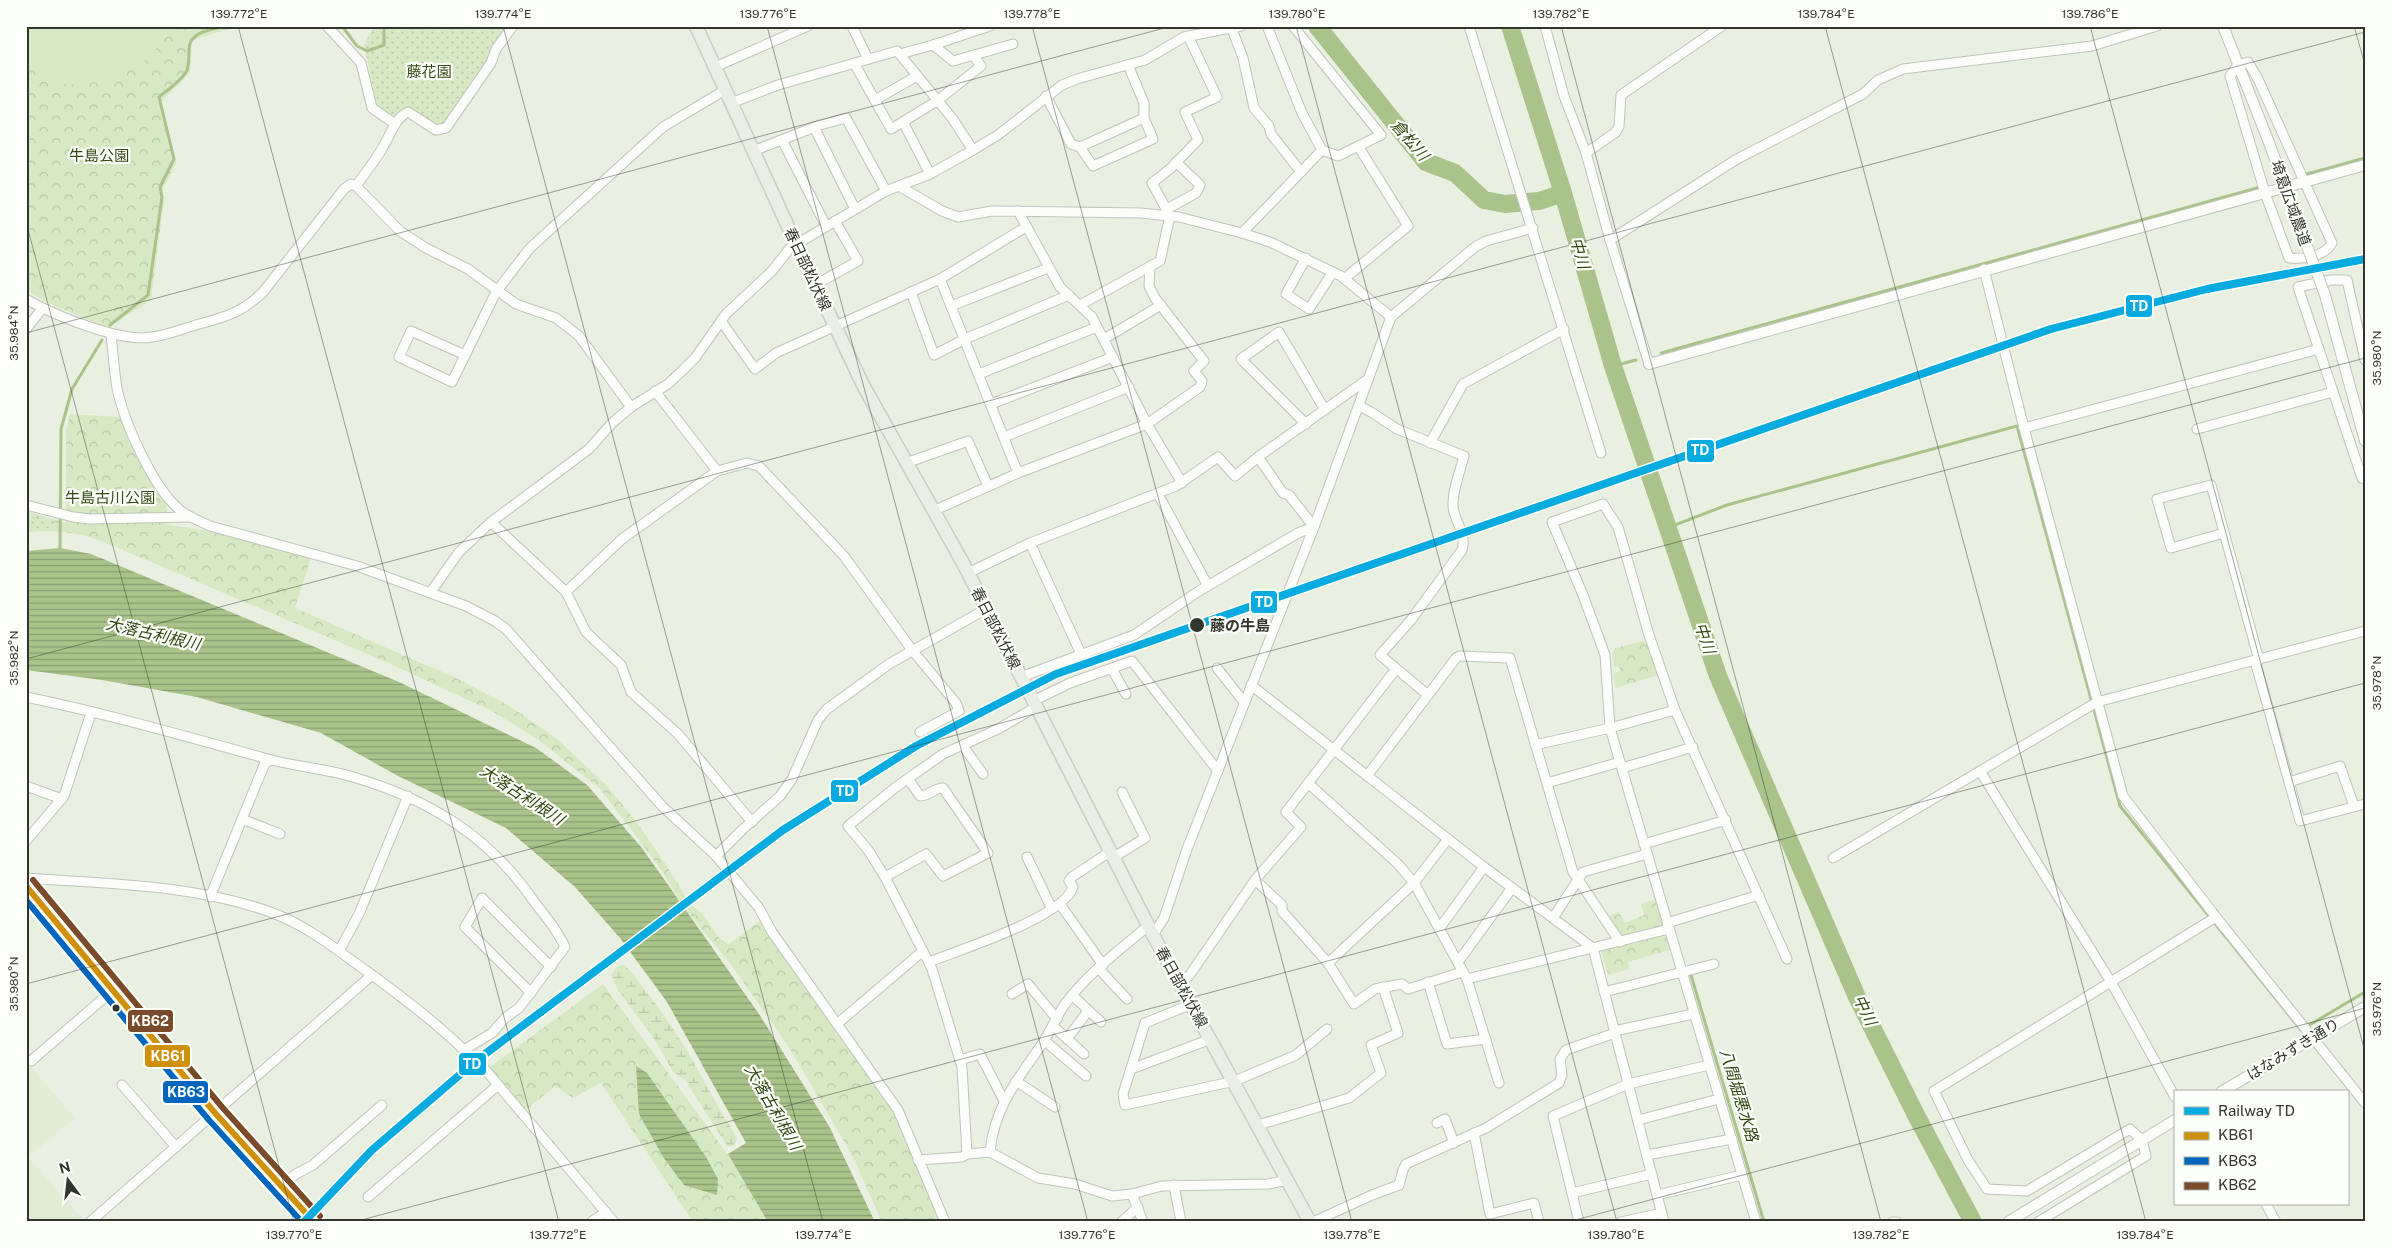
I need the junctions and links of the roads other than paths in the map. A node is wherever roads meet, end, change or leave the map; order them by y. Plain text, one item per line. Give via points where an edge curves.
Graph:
1 (327, 26) edge
2 (513, 26) edge
3 (696, 26) edge
4 (808, 26) edge
5 (852, 26) edge
6 (990, 26) edge
7 (1267, 26) edge
8 (1293, 26) edge
9 (1469, 26) edge
10 (1545, 26) edge
11 (1722, 26) edge
12 (2157, 26) edge
13 (2223, 26) edge
14 (1236, 27) edge
15 (1188, 36) junction
16 (1013, 44) dead end
17 (934, 45) junction
18 (900, 54) junction
19 (973, 55) junction
20 (868, 59) junction
21 (854, 63) junction
22 (1128, 65) junction
23 (2238, 65) junction
24 (715, 67) junction
25 (917, 76) junction
26 (726, 90) junction
27 (1046, 96) junction
28 (875, 100) junction
29 (937, 101) junction
30 (731, 103) junction
31 (1144, 118) junction
32 (902, 122) junction
33 (394, 124) junction
34 (814, 127) junction
35 (782, 140) junction
36 (1358, 146) junction
37 (1080, 147) junction
38 (973, 150) junction
39 (1322, 150) junction
40 (753, 151) junction
41 (1586, 152) junction
42 (1176, 162) junction
43 (2365, 165) edge
44 (1301, 172) junction
45 (930, 174) junction
46 (2304, 182) junction
47 (356, 186) junction
48 (898, 186) junction
49 (886, 191) junction
50 (2265, 192) junction
51 (855, 209) junction
52 (1018, 211) junction
53 (1169, 213) junction
54 (835, 221) junction
55 (826, 226) junction
56 (1026, 227) junction
57 (1533, 228) junction
58 (1242, 233) junction
59 (1610, 240) junction
60 (796, 244) junction
61 (1306, 258) junction
62 (1150, 266) junction
63 (1048, 268) junction
64 (1984, 269) junction
65 (1333, 272) junction
66 (940, 279) junction
67 (1344, 279) junction
68 (815, 285) junction
69 (496, 292) junction
70 (911, 292) junction
71 (1069, 295) junction
72 (26, 299) edge
73 (1161, 305) junction
74 (951, 306) junction
75 (1080, 306) junction
76 (42, 309) junction
77 (1392, 318) junction
78 (721, 321) junction
79 (834, 326) junction
80 (1097, 327) junction
81 (26, 328) edge
82 (1564, 329) junction
83 (111, 334) junction
84 (965, 339) junction
85 (1104, 339) junction
86 (2319, 349) junction
87 (465, 355) junction
88 (1113, 357) junction
89 (2365, 360) edge
90 (1648, 364) joint
91 (979, 374) junction
92 (1368, 379) junction
93 (1129, 387) junction
94 (656, 391) junction
95 (2333, 392) junction
96 (991, 404) junction
97 (1359, 406) junction
98 (631, 407) junction
99 (1325, 410) junction
100 (1148, 424) junction
101 (1306, 424) junction
102 (2024, 428) junction
103 (2197, 430) dead end
104 (1004, 437) junction
105 (2365, 441) edge
106 (1430, 443) junction
107 (1601, 453) dead end
108 (1258, 457) junction
109 (906, 463) junction
110 (717, 471) junction
111 (1018, 473) junction
112 (2365, 479) edge
113 (1182, 482) junction
114 (988, 486) junction
115 (1158, 494) junction
116 (26, 505) edge
117 (932, 511) junction
118 (190, 517) junction
119 (491, 522) junction
120 (1314, 527) junction
121 (2224, 533) junction
122 (1030, 544) junction
123 (968, 573) junction
124 (1208, 586) junction
125 (566, 592) junction
126 (430, 593) junction
127 (986, 609) junction
128 (2365, 631) edge
129 (912, 650) junction
130 (1081, 654) junction
131 (2257, 660) junction
132 (1218, 668) dead end
133 (1112, 669) junction
134 (1396, 669) junction
135 (1021, 677) junction
136 (1251, 685) junction
137 (1126, 694) dead end
138 (1428, 695) junction
139 (26, 698) edge
140 (1244, 702) junction
141 (2098, 702) junction
142 (1034, 704) junction
143 (1675, 710) junction
144 (92, 714) junction
145 (1610, 728) junction
146 (920, 732) dead end
147 (1535, 745) junction
148 (962, 746) junction
149 (1693, 747) junction
150 (1334, 750) junction
151 (271, 760) junction
152 (1621, 765) junction
153 (1980, 771) junction
154 (1218, 772) junction
155 (983, 774) dead end
156 (1367, 776) junction
157 (908, 779) junction
158 (1547, 782) junction
159 (2289, 782) junction
160 (1309, 784) junction
161 (26, 786) edge
162 (1122, 792) dead end
163 (408, 796) junction
164 (62, 799) junction
165 (2365, 804) edge
166 (2354, 806) junction
167 (242, 819) junction
168 (1726, 820) junction
169 (752, 822) junction
170 (280, 834) dead end
171 (1448, 839) junction
172 (26, 841) edge
173 (1644, 844) junction
174 (1112, 854) junction
175 (1647, 854) junction
176 (716, 856) junction
177 (1027, 857) dead end
178 (1833, 858) dead end
179 (1484, 868) junction
180 (885, 877) junction
181 (26, 878) edge
182 (1578, 878) junction
183 (1255, 880) junction
184 (1414, 883) junction
185 (26, 886) edge
186 (1512, 888) junction
187 (1759, 895) junction
188 (210, 897) junction
189 (1056, 906) junction
190 (2216, 917) junction
191 (1553, 918) junction
192 (1668, 926) junction
193 (1439, 929) junction
194 (1151, 930) junction
195 (1620, 942) junction
196 (1593, 948) junction
197 (339, 951) junction
198 (923, 951) junction
199 (1787, 959) dead end
200 (929, 962) junction
201 (1458, 962) junction
202 (1328, 963) junction
203 (1714, 964) dead end
204 (551, 967) junction
205 (1101, 967) junction
206 (1681, 971) junction
207 (372, 975) junction
208 (1464, 976) junction
209 (1180, 982) junction
210 (1428, 982) junction
211 (2111, 982) junction
212 (1383, 987) junction
213 (113, 990) junction
214 (1604, 992) junction
215 (531, 993) junction
216 (1012, 994) dead end
217 (1073, 996) junction
218 (1127, 999) dead end
219 (1192, 1004) junction
220 (2365, 1007) edge
221 (1088, 1011) junction
222 (1693, 1014) junction
223 (1055, 1022) junction
224 (1101, 1022) dead end
225 (837, 1024) junction
226 (1327, 1029) dead end
227 (1615, 1032) junction
228 (2310, 1035) junction
229 (1067, 1039) junction
230 (1211, 1039) junction
231 (1486, 1039) junction
232 (1045, 1041) junction
233 (464, 1050) junction
234 (1084, 1054) dead end
235 (32, 1060) dead end
236 (960, 1060) junction
237 (1709, 1065) junction
238 (1131, 1069) junction
239 (1086, 1076) dead end
240 (1016, 1081) junction
241 (1234, 1081) junction
242 (1500, 1083) dead end
243 (1628, 1084) junction
244 (122, 1085) dead end
245 (497, 1086) junction
246 (2225, 1090) edge
247 (2174, 1096) edge
248 (1719, 1099) junction
249 (1004, 1101) junction
250 (2365, 1103) edge
251 (382, 1105) dead end
252 (1055, 1107) dead end
253 (215, 1113) junction
254 (1638, 1120) junction
255 (2174, 1121) edge
256 (1437, 1123) dead end
257 (1258, 1125) junction
258 (1474, 1133) junction
259 (1732, 1139) junction
260 (2142, 1140) junction
261 (1454, 1143) junction
262 (176, 1147) junction
263 (990, 1152) junction
264 (967, 1154) junction
265 (1647, 1155) junction
266 (918, 1160) junction
267 (1652, 1174) junction
268 (1742, 1175) junction
269 (1288, 1180) junction
270 (1174, 1185) junction
271 (281, 1186) junction
272 (1572, 1193) junction
273 (1132, 1194) junction
274 (1657, 1195) junction
275 (368, 1197) dead end
276 (2267, 1206) edge
277 (1138, 1207) junction
278 (606, 1212) junction
279 (1663, 1217) edge
280 (90, 1222) edge
281 (314, 1222) edge
282 (591, 1222) edge
283 (614, 1222) edge
284 (945, 1222) edge
285 (1121, 1222) edge
286 (1143, 1222) edge
287 (1181, 1222) edge
288 (1311, 1222) edge
289 (1539, 1222) edge
290 (1579, 1222) edge
291 (1621, 1222) edge
292 (1756, 1222) edge
293 (1893, 1222) edge
294 (1897, 1222) edge
295 (2008, 1222) edge
296 (2038, 1222) edge
297 (2276, 1222) edge

1 - 33 street via 362,63 372,108
2 - 33 street via 446,128 436,130 408,112
3 - 24 main road, 春日部松伏線
4 - 24 street
5 - 20 street
6 - 17 street
7 - 39 street via 1302,113
8 - 36 street via 1380,134
9 - 57 street
10 - 41 street via 1564,96
11 - 41 street via 1621,95 1616,132
12 - 59 street via 2092,46 1903,70 1878,80 1864,94 1737,159
13 - 23 street, 埼葛広域農道
14 - 15 street
14 - 44 street via 1254,108
15 - 22 street via 1168,44 1145,60
15 - 42 street via 1217,97 1185,112 1198,140
16 - 19 street
17 - 18 street
17 - 19 street via 953,61
18 - 20 street via 897,51
18 - 25 street
19 - 29 street via 982,66
20 - 21 street
21 - 28 street
21 - 30 street via 778,84
22 - 27 street via 1077,79
22 - 31 street via 1144,103
23 - 46 street via 2248,62 2258,78
23 - 50 street via 2230,76
23 - 105 street, 埼葛広域農道, bridge via 2325,295
24 - 26 main road, 春日部松伏線
25 - 28 street
25 - 29 street
26 - 30 main road, 春日部松伏線
26 - 69 street via 663,127 530,248
27 - 37 street via 1071,144
27 - 38 street via 998,135
28 - 32 street via 891,129
29 - 32 street
29 - 38 street
30 - 40 main road, 春日部松伏線
31 - 37 street
31 - 37 street via 1153,139 1093,166
32 - 45 street
33 - 47 street via 383,148
34 - 35 street
34 - 49 street via 846,118
34 - 51 street
35 - 40 street
35 - 55 street
36 - 39 street via 1338,156
36 - 67 street via 1408,226
38 - 45 street
39 - 44 street
40 - 60 main road, 春日部松伏線
41 - 59 street
42 - 53 street via 1152,183
42 - 53 street via 1200,184 1196,193
43 - 46 street
44 - 58 street
45 - 48 street
46 - 50 street
46 - 50 street via 2332,243 2318,255 2304,259 2289,258
47 - 69 street via 400,231 468,269
47 - 83 street via 351,184 344,189 264,292 248,307 227,317 151,338
48 - 49 street
48 - 52 street via 958,217 992,211
49 - 51 street
50 - 64 street
51 - 54 street
52 - 53 street
52 - 56 street
53 - 58 street
53 - 62 street via 1160,261
54 - 55 street
54 - 68 street via 858,260
55 - 60 street
56 - 63 street
56 - 66 street
57 - 77 street via 1475,247
57 - 82 street
58 - 61 street
59 - 90 street
60 - 68 main road, 春日部松伏線
60 - 78 street
61 - 65 street
61 - 65 street via 1286,294 1309,308
62 - 73 street via 1149,286
62 - 75 street
63 - 71 street
63 - 74 street
64 - 90 street
64 - 102 street
65 - 67 street
66 - 70 street
66 - 74 street
67 - 77 street
68 - 79 main road, 春日部松伏線
69 - 87 street
69 - 98 street via 516,304 556,318 579,336
70 - 79 street
70 - 84 street via 934,355
71 - 75 street
71 - 84 street
72 - 76 street
73 - 85 street
73 - 100 street via 1204,361 1194,370 1202,381 1200,387
74 - 84 street
75 - 80 street
76 - 81 street
76 - 83 street
77 - 92 street
78 - 79 street via 755,369 776,353
78 - 94 street via 695,358
79 - 109 main road, 春日部松伏線
80 - 85 street
80 - 91 street
82 - 106 street via 1463,384
82 - 107 street
83 - 118 street via 117,388 133,436 170,499
84 - 91 street
85 - 88 street
86 - 89 street via 2298,288 2331,280 2347,280
86 - 95 street
86 - 102 street
87 - 87 street via 452,382 399,357 412,331
88 - 93 street
88 - 96 street
91 - 96 street
92 - 97 street
92 - 99 street
93 - 100 street
93 - 104 street
94 - 98 street
94 - 110 street
95 - 103 street
95 - 112 street
96 - 104 street
97 - 106 street via 1397,429
97 - 120 street
98 - 119 street via 612,422 589,449
99 - 101 street
99 - 101 street via 1279,332 1240,359
100 - 111 street
100 - 113 street
101 - 108 street
102 - 141 street
104 - 111 street
106 - 134 street via 1464,456 1453,503 1464,544 1411,620 1380,655
108 - 113 street via 1235,476 1218,457
108 - 120 street via 1283,493 1289,494
109 - 114 street via 968,441
109 - 117 main road, 春日部松伏線
110 - 125 street via 622,538
110 - 129 street via 747,463 760,466 844,556
111 - 114 street
113 - 115 street
114 - 117 street
115 - 122 street
115 - 124 street
116 - 118 street via 90,519
117 - 123 main road, 春日部松伏線
118 - 126 street via 210,526 357,566
119 - 125 street
119 - 126 street via 459,552
120 - 124 street via 1298,533
120 - 136 street
121 - 121 street via 2171,548 2157,499 2211,485
121 - 131 street
122 - 123 street
122 - 130 street
123 - 127 main road, 春日部松伏線
124 - 130 street via 1134,635
125 - 169 street via 586,632 621,665 631,692 678,734
126 - 176 street via 466,606 506,629 662,806
127 - 129 street
127 - 135 main road, 春日部松伏線
128 - 131 street
129 - 146 street via 960,711
129 - 169 street via 827,709 818,720 792,779 780,796
130 - 135 street
131 - 141 street
131 - 159 street
132 - 140 street
133 - 137 street
133 - 142 street via 1070,683
133 - 154 street via 1132,661
134 - 138 street
134 - 150 street
135 - 142 main road, 春日部松伏線
136 - 140 street
136 - 150 street
138 - 147 street via 1460,656 1510,658
138 - 156 street
139 - 144 street
140 - 154 street
141 - 153 street
141 - 190 street via 2123,796
142 - 148 street via 998,729
142 - 174 main road, 春日部松伏線
143 - 145 street
143 - 145 street via 1649,635 1618,527 1603,504 1552,522 1605,655
143 - 149 street
144 - 151 street
144 - 164 street
145 - 147 street
145 - 152 street
147 - 158 street
148 - 155 street
148 - 157 street via 943,754
149 - 152 street
149 - 168 street
150 - 156 street
150 - 160 street
151 - 163 street via 352,776
151 - 167 street via 265,763
152 - 158 street
152 - 173 street
153 - 178 street
153 - 211 street
154 - 194 street via 1164,918
156 - 171 street
157 - 180 street via 848,826
157 - 180 street via 920,796 943,788 988,853 943,876 926,854
158 - 182 street via 1573,872
159 - 166 street via 2340,766
159 - 166 street via 2300,821
160 - 183 street via 1286,812 1301,827
160 - 184 street via 1398,864
161 - 164 street
162 - 174 street via 1145,838
163 - 197 street via 359,914
163 - 204 street via 455,821 501,858 565,947
164 - 172 street
165 - 166 street
167 - 170 street
167 - 188 street
168 - 173 street
168 - 187 street
169 - 176 street
171 - 179 street
171 - 184 street
173 - 175 street
174 - 189 street via 1072,877 1069,880 1073,887 1071,894
174 - 194 main road, 春日部松伏線
175 - 182 street via 1583,872
175 - 192 street
176 - 225 street via 759,908 772,932
177 - 189 street
179 - 186 street
179 - 193 street
180 - 198 street
181 - 188 street via 175,890
182 - 191 street
182 - 195 street
183 - 202 street via 1282,905 1282,911
183 - 209 street via 1190,976
184 - 193 street
184 - 202 street
185 - 213 street
186 - 191 street
186 - 201 street
187 - 192 street
187 - 199 street
188 - 197 street via 270,912 300,925
189 - 200 street via 1019,927
189 - 205 street
190 - 211 street
190 - 228 street
191 - 196 street
192 - 195 street
192 - 206 street
193 - 201 street
194 - 205 street
194 - 209 main road, 春日部松伏線
195 - 196 street
196 - 208 street
196 - 214 street
197 - 207 street
198 - 200 street
198 - 225 street
200 - 236 street
201 - 208 street
202 - 212 street via 1354,1004
203 - 206 street
204 - 215 street
204 - 215 street via 482,898 465,927
205 - 217 street
205 - 218 street
206 - 214 street
206 - 222 street
207 - 233 street via 438,1025
207 - 253 street
208 - 210 street
208 - 231 street
209 - 219 main road, 春日部松伏線
210 - 212 street via 1408,989 1402,984
210 - 231 street via 1448,1044
211 - 247 street
211 - 260 street via 1934,1091 1968,1160 1987,1189 2027,1191 2130,1129
212 - 257 street via 1398,1034 1371,1045 1381,1073 1349,1098
213 - 235 street
213 - 253 street
214 - 227 street
215 - 233 street via 492,1033
216 - 223 street via 1028,984
217 - 221 street
217 - 223 street
219 - 230 main road, 春日部松伏線
219 - 238 street via 1145,1023
220 - 228 street, はなみずき通り
221 - 224 street
221 - 229 street
222 - 227 street
222 - 237 street
223 - 229 street
223 - 232 street
225 - 266 street via 898,1110
226 - 241 street via 1296,1055
227 - 243 street
227 - 258 street via 1566,1050 1560,1059 1562,1075 1559,1083
228 - 246 street, はなみずき通り
228 - 250 street
229 - 234 street
230 - 238 street
230 - 241 main road, 春日部松伏線
231 - 242 street
232 - 239 street
232 - 240 street
233 - 245 street via 477,1060
236 - 249 street via 980,1054
236 - 264 street
237 - 243 street
237 - 248 street
238 - 241 street via 1123,1094 1125,1105
240 - 249 street
240 - 252 street
241 - 257 main road, 春日部松伏線
243 - 254 street
243 - 272 street via 1553,1116
244 - 262 street
245 - 275 street
245 - 278 street
248 - 254 street
248 - 259 street
249 - 263 street via 992,1135
251 - 271 street via 313,1166
253 - 262 street
253 - 271 street
254 - 265 street
255 - 260 street
256 - 261 street via 1445,1119
257 - 269 main road, 春日部松伏線
258 - 261 street
258 - 289 street via 1490,1214 1534,1203
259 - 265 street
259 - 268 street
260 - 295 street
260 - 296 street via 2146,1156
261 - 288 street via 1406,1164 1399,1185
262 - 280 street
263 - 264 street
263 - 273 street via 1038,1178 1075,1184 1112,1196
264 - 266 street
265 - 267 street
266 - 284 street
267 - 272 street
267 - 274 street
268 - 274 street
268 - 292 street
269 - 270 street via 1268,1184
269 - 288 main road, 春日部松伏線
270 - 273 street
270 - 287 street
271 - 281 street
272 - 290 street
273 - 277 street
274 - 279 street
276 - 297 street
277 - 285 street
277 - 286 street
278 - 282 street
278 - 283 street
279 - 291 street
293 - 294 street

